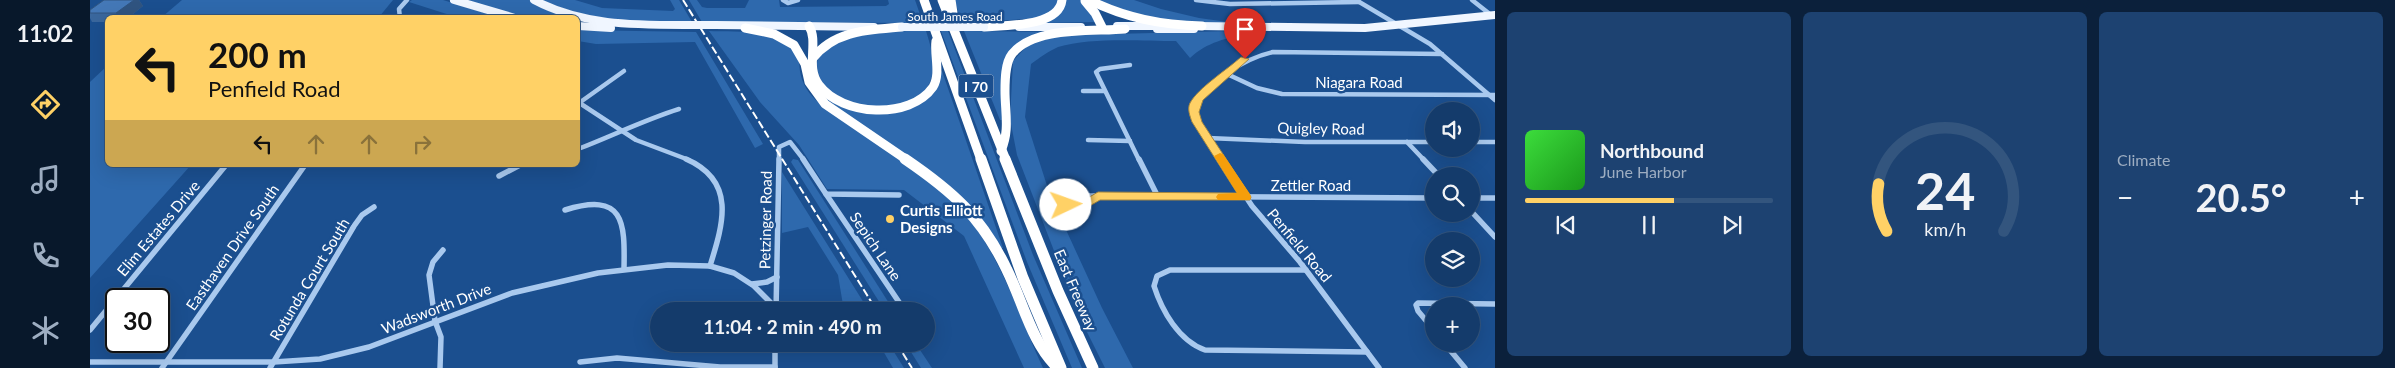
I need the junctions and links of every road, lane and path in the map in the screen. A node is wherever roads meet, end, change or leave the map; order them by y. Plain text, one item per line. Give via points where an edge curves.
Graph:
1 (407, 0) edge
2 (454, 0) edge
3 (534, 0) edge
4 (783, 0) edge
5 (798, 0) edge
6 (924, 0) edge
7 (942, 0) edge
8 (951, 0) edge
9 (1062, 0) edge
10 (1084, 0) edge
11 (1089, 0) edge
12 (1196, 0) edge
13 (1226, 0) edge
14 (1290, 0) edge
15 (1472, 0) edge
16 (1358, 1) edge
17 (1230, 4) junction
18 (1294, 4) junction
19 (399, 15) edge
20 (505, 15) edge
21 (570, 15) edge
22 (1494, 15) edge
23 (580, 18) edge
24 (950, 20) junction
25 (1398, 25) junction
26 (580, 26) edge
27 (809, 26) junction
28 (1202, 26) junction
29 (685, 27) junction
30 (716, 27) junction
31 (902, 27) junction
32 (984, 27) junction
33 (745, 28) junction
34 (1102, 28) junction
35 (1347, 28) junction
36 (1125, 29) junction
37 (937, 37) junction
38 (1442, 54) junction
39 (812, 58) junction
40 (805, 64) junction
41 (1130, 65) dead end
42 (624, 71) dead end
43 (1227, 74) junction
44 (1083, 91) dead end
45 (1104, 91) junction
46 (1492, 95) edge
47 (1495, 100) edge
48 (580, 101) edge
49 (580, 103) edge
50 (679, 108) dead end
51 (623, 130) junction
52 (1208, 138) junction
53 (1088, 140) dead end
54 (1130, 141) junction
55 (1407, 142) junction
56 (1425, 142) edge
57 (1480, 142) edge
58 (1495, 142) edge
59 (580, 148) edge
60 (1002, 151) junction
61 (224, 167) edge
62 (304, 167) edge
63 (516, 167) edge
64 (1430, 167) edge
65 (498, 176) dead end
66 (826, 194) junction
67 (899, 195) dead end
68 (1098, 196) junction
69 (1158, 196) junction
70 (1246, 197) junction
71 (1425, 198) edge
72 (1480, 198) edge
73 (1495, 198) edge
74 (374, 207) dead end
75 (565, 210) dead end
76 (1480, 221) edge
77 (1495, 237) edge
78 (444, 250) dead end
79 (710, 266) junction
80 (624, 269) junction
81 (1306, 270) junction
82 (777, 277) junction
83 (752, 284) junction
84 (769, 302) edge
85 (776, 302) edge
86 (899, 302) edge
87 (1425, 303) edge
88 (1480, 304) edge
89 (1495, 304) edge
90 (1425, 319) edge
91 (435, 321) junction
92 (90, 330) edge
93 (775, 352) edge
94 (1367, 352) junction
95 (1452, 352) edge
96 (166, 361) junction
97 (90, 362) edge
98 (580, 362) dead end
99 (272, 365) edge
100 (162, 368) edge
101 (440, 368) edge
102 (775, 368) edge
103 (1059, 368) edge
104 (1094, 368) edge
105 (1379, 368) edge
106 (1465, 368) edge

1 - 19 street via 398,9
2 - 20 main road
3 - 21 main road, South James Road
4 - 5 street via 788,3
6 - 37 highway, I 70
7 - 24 highway, East Freeway / I 70
8 - 24 highway via 953,12
9 - 32 highway via 1061,8 1046,19
10 - 34 highway via 1096,13
11 - 28 highway via 1112,12 1144,22
12 - 17 street
13 - 17 street
14 - 18 street
15 - 22 street
16 - 18 street
16 - 25 street
17 - 18 street
22 - 25 main road, South James Road
23 - 29 main road, South James Road
24 - 60 highway, East Freeway / I 70
25 - 35 main road, South James Road
25 - 38 street
26 - 29 main road, South James Road
27 - 30 main road, South James Road
27 - 31 main road, South James Road
27 - 33 main road, South James Road
27 - 39 highway via 812,31
27 - 40 highway
28 - 34 main road, South James Road
28 - 35 main road, South James Road
29 - 30 main road, South James Road, bridge
30 - 33 main road, South James Road
31 - 32 main road, South James Road, bridge
31 - 39 highway via 840,35 824,44
32 - 34 main road, South James Road
33 - 40 highway via 786,39 798,48
34 - 36 main road, South James Road
35 - 36 main road, South James Road
36 - 60 highway via 1056,34 1027,42 1012,54 1005,89 1007,135
37 - 39 highway via 932,87 920,99 894,108 863,108 836,100 817,83
37 - 103 highway, I 70
38 - 43 street, Penfield Road via 1272,52 1245,59
38 - 46 street
40 - 103 highway via 809,82 825,104 943,185 970,212 986,232 1007,269 1045,356
41 - 45 street via 1096,72
42 - 48 street
43 - 46 street, Niagara Road via 1257,88 1282,94
43 - 52 street, Penfield Road via 1194,104 1197,122
44 - 45 street
45 - 54 street
46 - 47 street
49 - 51 street
50 - 51 street
51 - 59 street
51 - 79 street via 645,145 703,168 719,185 724,213
52 - 55 street, Quigley Road
52 - 70 street, Penfield Road
53 - 54 street
54 - 69 street
55 - 56 street, Quigley Road
55 - 64 street
57 - 58 street
60 - 104 highway, East Freeway / I 70 via 1058,291
61 - 92 street, Elim Estates Drive
62 - 96 street, Easthaven Drive South
63 - 65 street
66 - 67 street
66 - 82 street, Petzinger Road via 794,145 786,142 779,147
66 - 86 street, Sepich Lane
68 - 68 street, Zettler Road via 1068,196 1064,200 1070,209 1076,210
68 - 69 street, Zettler Road
69 - 70 street, Zettler Road
70 - 71 street, Zettler Road
70 - 81 street, Penfield Road
72 - 73 street
74 - 99 street, Rotunda Court South via 354,226
75 - 80 street via 595,204 614,212 623,224
76 - 77 street
78 - 91 street via 433,262 429,275
79 - 80 street, Wadsworth Drive
79 - 83 street, Wadsworth Drive via 734,273
80 - 91 street, Wadsworth Drive via 538,286
81 - 94 street, Penfield Road
81 - 94 street via 1177,269 1155,278 1153,287 1180,333 1192,345 1214,351
82 - 83 street
82 - 85 street, Petzinger Road
83 - 84 street, Wadsworth Drive
87 - 90 street via 1416,305
88 - 89 street
91 - 99 street, Wadsworth Drive via 345,354
91 - 101 street via 441,337
93 - 102 street
94 - 105 street, Penfield Road
95 - 106 street
96 - 97 street, Wadsworth Drive
96 - 99 street, Wadsworth Drive
96 - 100 street, Easthaven Drive South
98 - 102 street via 617,358

